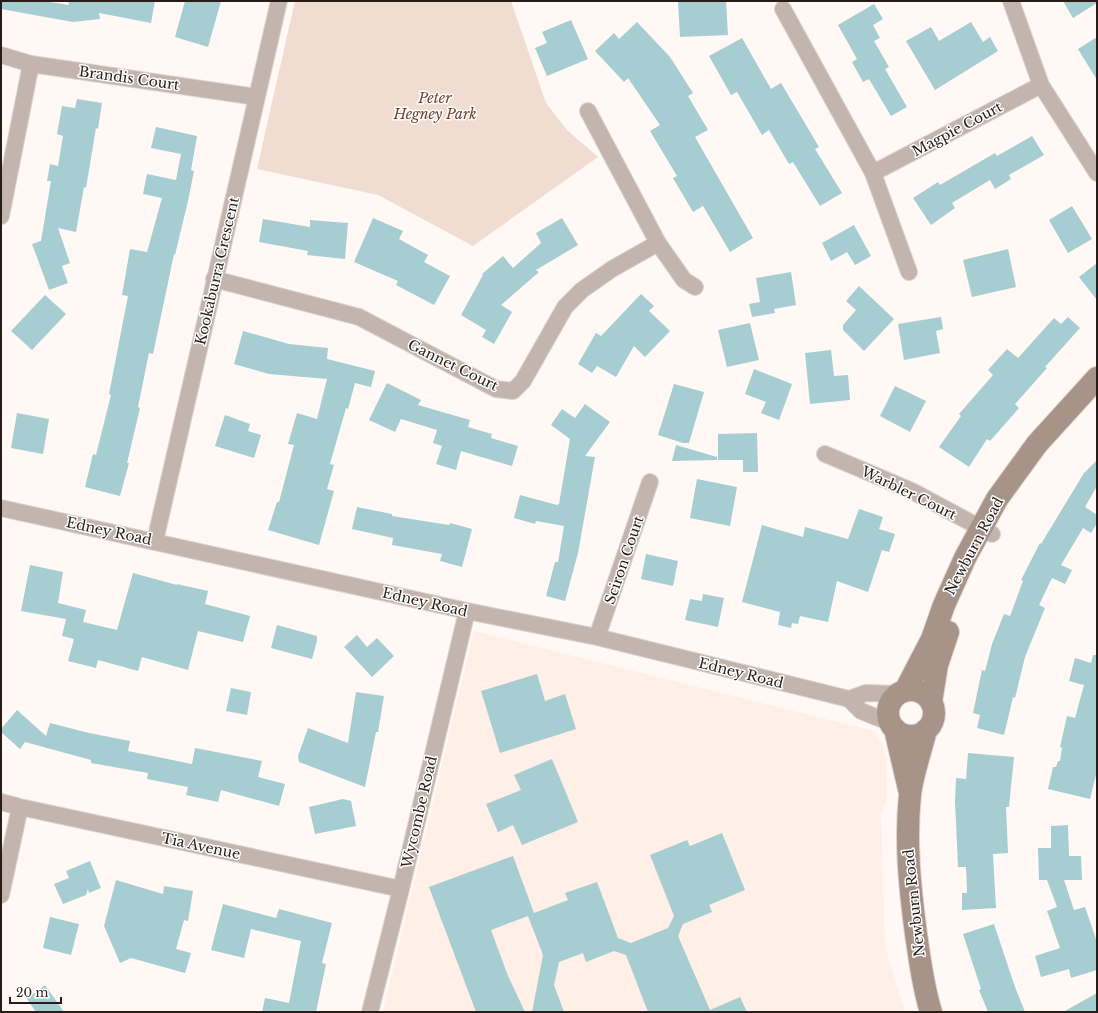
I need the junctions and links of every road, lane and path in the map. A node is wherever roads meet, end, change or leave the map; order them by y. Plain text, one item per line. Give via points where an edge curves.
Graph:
1 (279, 1) edge
2 (1011, 1) edge
3 (783, 9) dead end
4 (1, 56) edge
5 (31, 64) junction
6 (1041, 85) junction
7 (257, 97) junction
8 (588, 111) dead end
9 (873, 173) junction
10 (1097, 173) edge
11 (1, 216) edge
12 (658, 243) junction
13 (909, 272) dead end
14 (214, 279) junction
15 (695, 287) dead end
16 (1097, 378) edge
17 (1097, 396) edge
18 (825, 454) dead end
19 (650, 482) dead end
20 (1, 508) edge
21 (986, 531) junction
22 (155, 541) junction
23 (467, 611) junction
24 (597, 637) junction
25 (901, 693) junction
26 (848, 699) junction
27 (931, 702) junction
28 (893, 726) junction
29 (926, 730) junction
30 (910, 794) junction
31 (1, 802) edge
32 (20, 807) junction
33 (401, 889) junction
34 (1, 895) edge
35 (370, 1012) edge
36 (931, 1012) edge

1 - 7 street, Kookaburra Crescent
2 - 6 street
3 - 9 street
4 - 5 street, Brandis Court
5 - 7 street, Brandis Court
5 - 11 street
6 - 9 street, Magpie Court
6 - 10 street
7 - 14 street, Kookaburra Crescent
8 - 12 street
9 - 13 street
12 - 14 street, Gannet Court via 612,269 582,290 565,307 523,381 513,391 496,389 359,317
12 - 15 street via 684,280
14 - 22 street, Kookaburra Crescent
16 - 21 street, Newburn Road via 1037,444 997,499
17 - 21 street, Newburn Road via 1057,439 1008,506
18 - 21 street, Warbler Court via 912,491
19 - 24 street, Sciron Court
20 - 22 street, Edney Road
21 - 25 street, Newburn Road via 965,558 932,639
21 - 27 street, Newburn Road via 976,567 950,626 937,665
22 - 23 street, Edney Road
23 - 24 street, Edney Road
23 - 33 street, Wycombe Road
24 - 26 street, Edney Road
25 - 26 street via 866,693
25 - 27 street via 913,690 920,692
25 - 28 street via 892,700 889,707 888,715
26 - 28 street, Edney Road via 861,711
27 - 29 street via 934,716
28 - 29 street via 908,736
28 - 30 street, Newburn Road
29 - 30 street, Newburn Road
30 - 36 street, Newburn Road via 910,883 922,977
31 - 32 street, Tia Avenue
32 - 33 street, Tia Avenue
32 - 34 street
33 - 35 street, Wycombe Road

